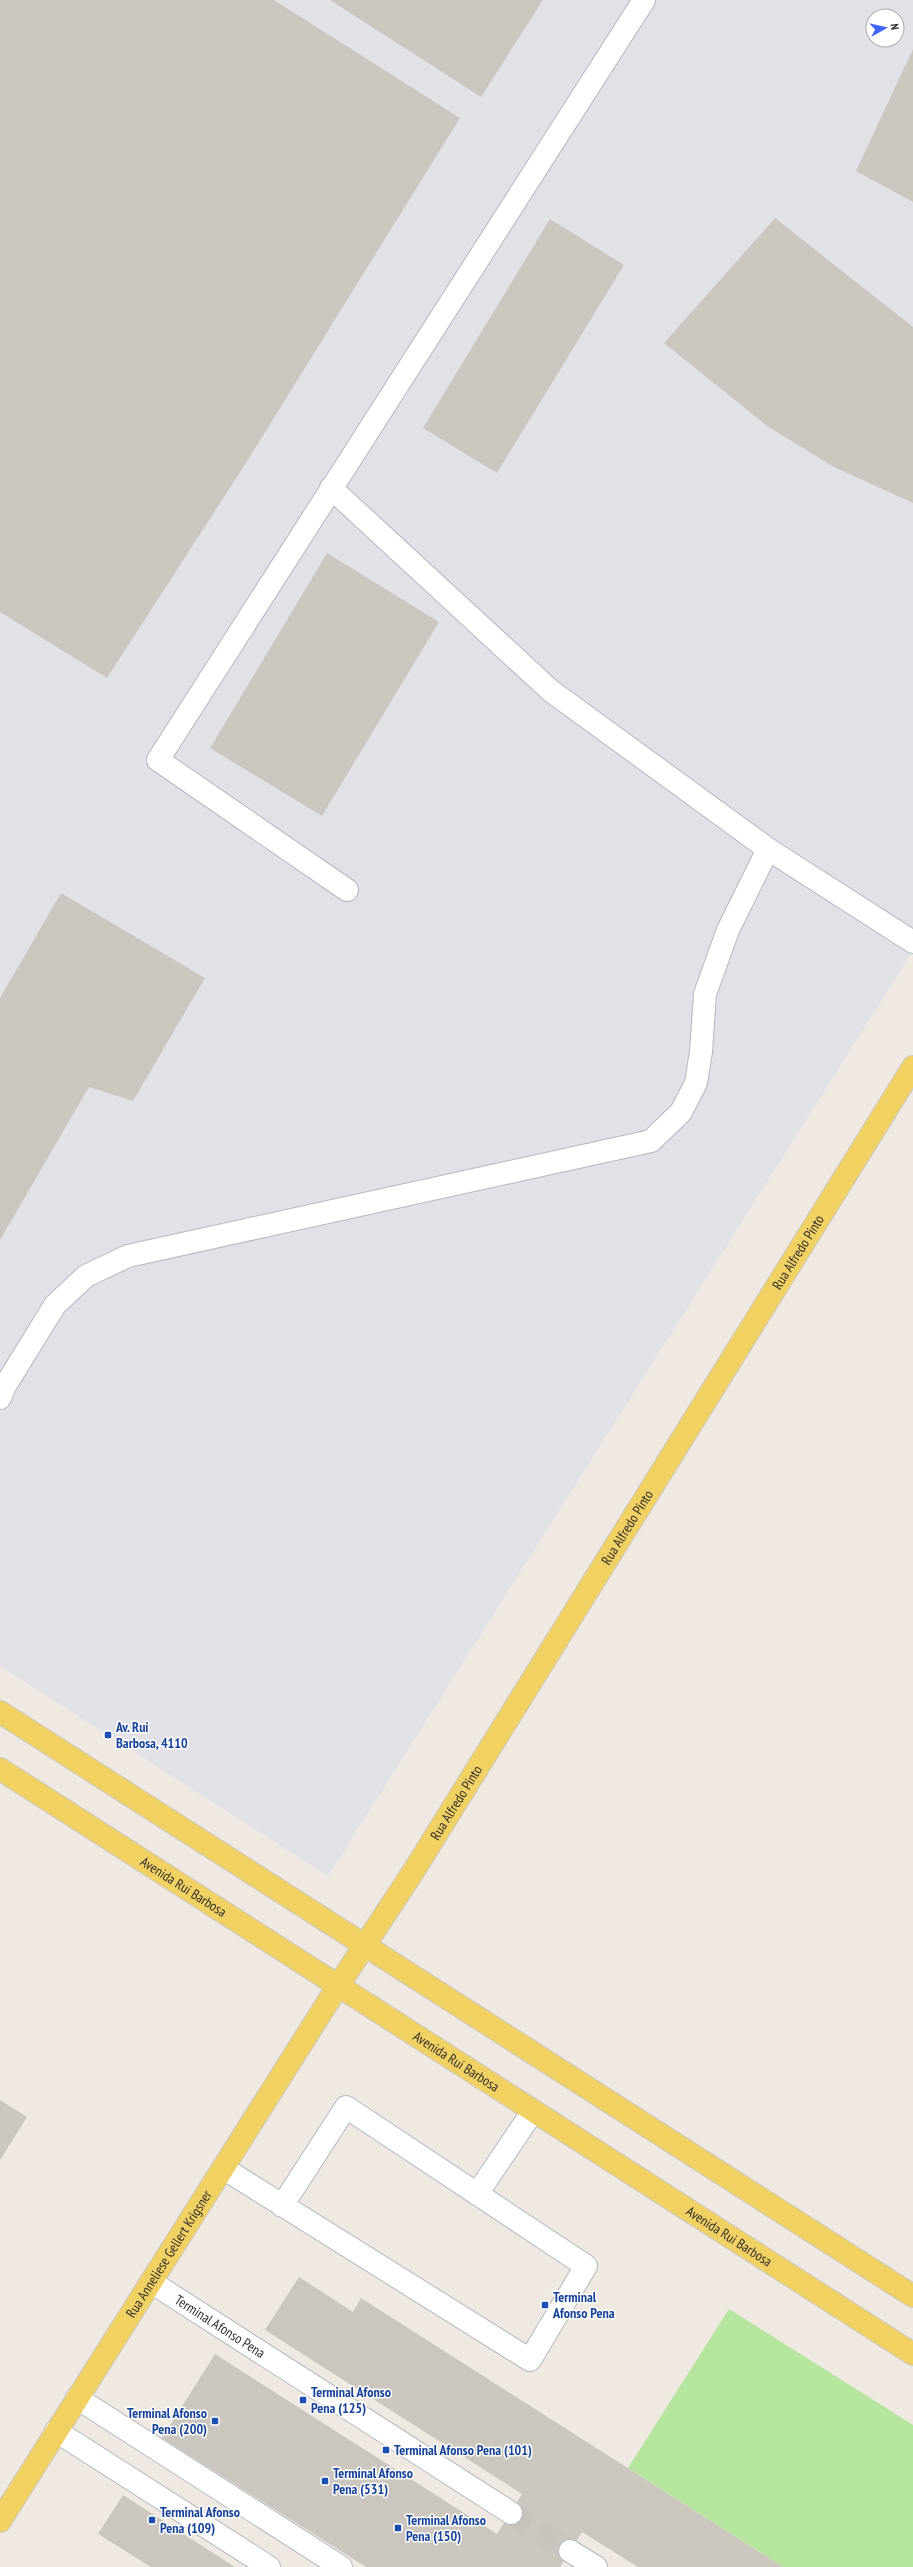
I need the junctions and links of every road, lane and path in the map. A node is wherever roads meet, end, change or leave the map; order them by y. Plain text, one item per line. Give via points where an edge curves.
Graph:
1 (644, 0) edge
2 (331, 488) junction
3 (768, 849) junction
4 (347, 890) dead end
5 (913, 942) edge
6 (913, 1067) edge
7 (0, 1398) edge
8 (0, 1712) edge
9 (0, 1769) edge
10 (364, 1945) junction
11 (338, 1986) junction
12 (533, 2111) junction
13 (223, 2168) junction
14 (477, 2194) junction
15 (282, 2206) junction
16 (151, 2282) junction
17 (913, 2296) edge
18 (913, 2354) edge
19 (77, 2398) junction
20 (56, 2431) junction
21 (511, 2513) tunnel mouth
22 (0, 2521) edge
23 (570, 2551) tunnel mouth
24 (269, 2567) edge
25 (341, 2567) edge
26 (596, 2567) edge

1 - 2 lane
2 - 3 lane via 551,690
2 - 4 lane via 158,760
3 - 5 lane
3 - 7 lane via 728,930 705,994 696,1083 681,1112 651,1141 128,1256 86,1276 55,1305
6 - 10 main road, Rua Alfredo Pinto via 413,1872
8 - 10 main road
9 - 11 main road, Avenida Rui Barbosa
10 - 11 main road, Rua Alfredo Pinto
10 - 17 main road
11 - 12 main road, Avenida Rui Barbosa
11 - 13 main road, Rua Anneliese Gellert Krigsner
12 - 14 lane
12 - 18 main road, Avenida Rui Barbosa
13 - 15 lane
13 - 16 main road, Rua Anneliese Gellert Krigsner
14 - 15 lane via 346,2107
14 - 15 lane via 586,2266 530,2360
16 - 19 main road, Rua Anneliese Gellert Krigsner
16 - 21 lane, Terminal Afonso Pena
19 - 20 main road, Rua Anneliese Gellert Krigsner
19 - 25 lane
20 - 22 main road, Rua Anneliese Gellert Krigsner
20 - 24 lane
23 - 26 lane

